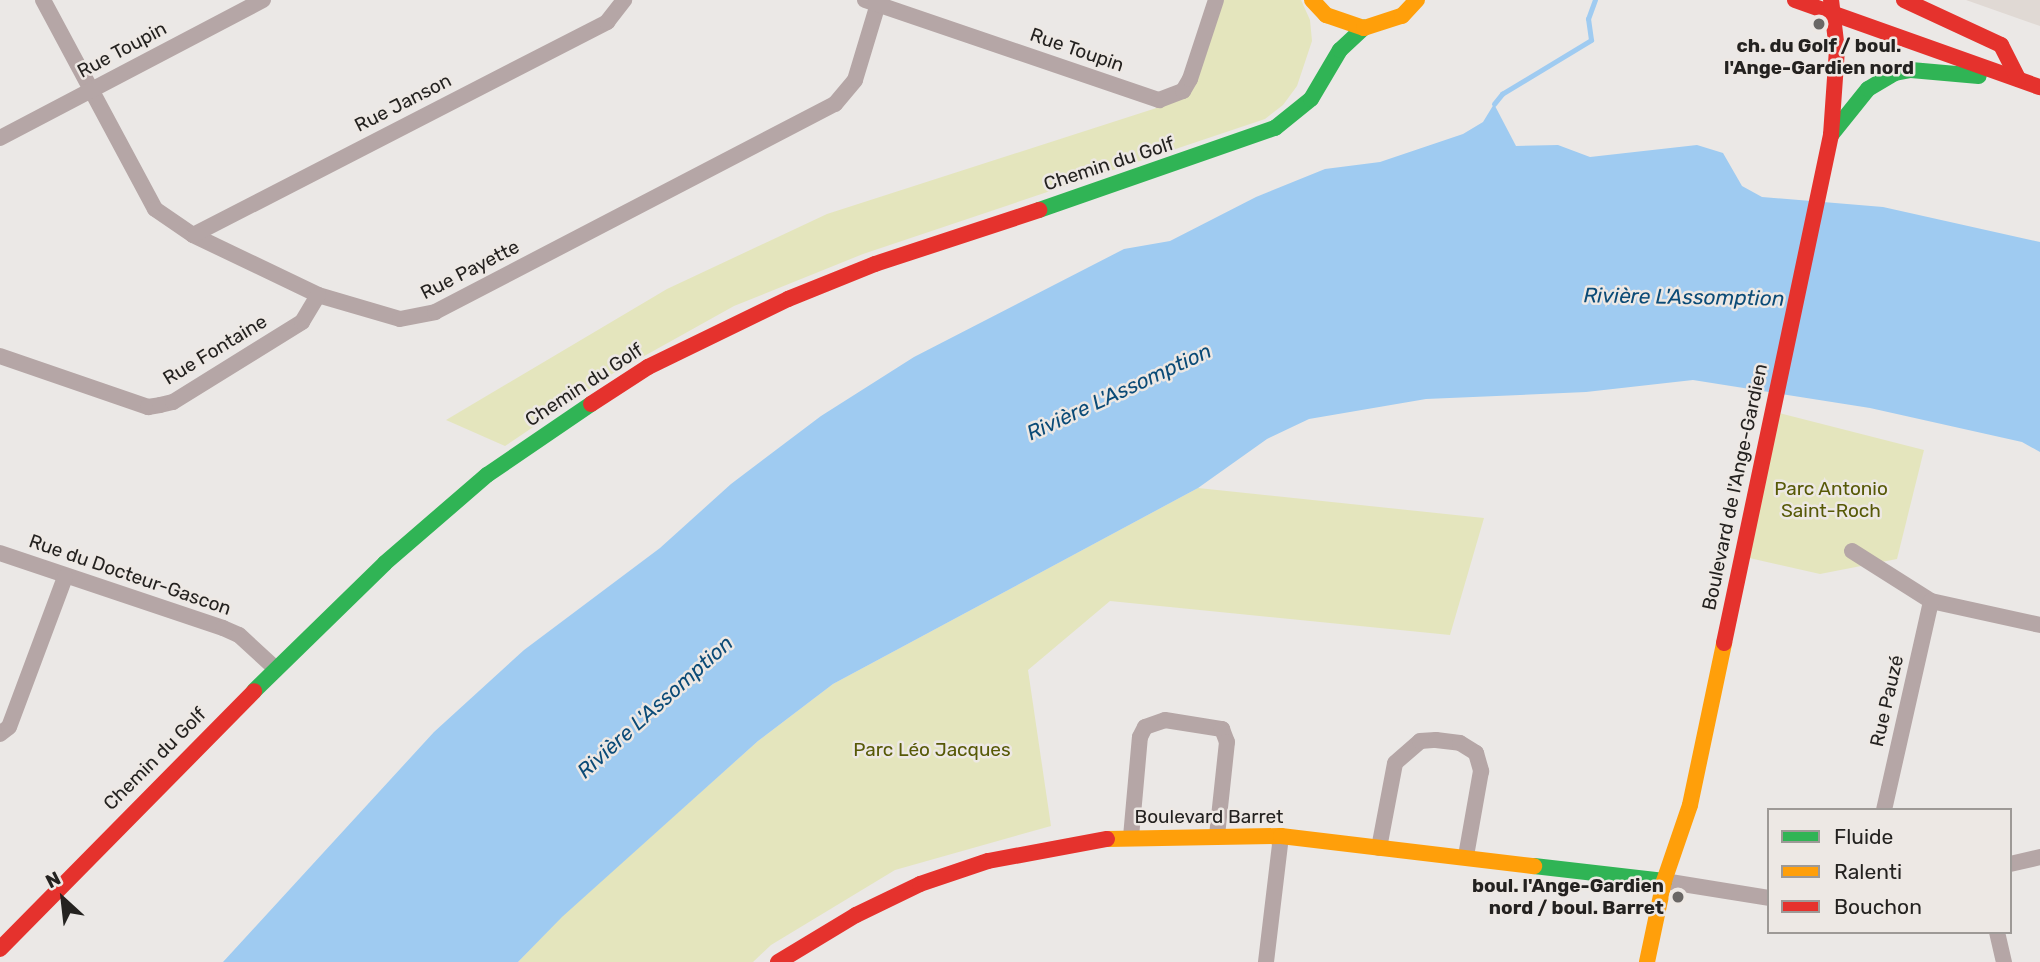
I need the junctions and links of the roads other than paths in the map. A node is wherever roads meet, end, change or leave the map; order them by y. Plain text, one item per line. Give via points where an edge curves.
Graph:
1 (43, 0) edge
2 (263, 0) edge
3 (624, 0) edge
4 (1216, 0) edge
5 (1312, 0) edge
6 (1418, 0) edge
7 (1795, 0) edge
8 (1830, 0) edge
9 (1904, 0) edge
10 (872, 2) edge
11 (1326, 15) junction
12 (1833, 17) junction
13 (1364, 27) junction
14 (1325, 74) junction
15 (2018, 79) junction
16 (2040, 87) edge
17 (90, 90) junction
18 (1831, 135) junction
19 (0, 138) edge
20 (193, 235) junction
21 (318, 295) junction
22 (0, 356) edge
23 (1852, 551) dead end
24 (0, 553) edge
25 (65, 577) junction
26 (1931, 601) junction
27 (2040, 625) edge
28 (276, 669) junction
29 (0, 734) edge
30 (1884, 808) edge
31 (1217, 835) junction
32 (1281, 836) junction
33 (1131, 837) junction
34 (1380, 848) junction
35 (1466, 856) junction
36 (2040, 857) edge
37 (2012, 863) edge
38 (1664, 881) junction
39 (1767, 898) edge
40 (1997, 934) edge
41 (0, 949) edge
42 (778, 962) edge
43 (1266, 962) edge
44 (1647, 962) edge
45 (2004, 962) edge

1 - 17 street, Rue Payette
2 - 17 street, Rue Toupin
3 - 20 street, Rue Janson via 607,22
4 - 10 street, Rue Toupin via 1190,79 1183,91 1158,100
5 - 11 street
6 - 13 street via 1393,20
7 - 12 street
8 - 12 street, Boulevard de l'Ange-Gardien
9 - 15 street via 2001,45
10 - 21 street, Rue Payette via 855,80 835,104 419,319 400,319
11 - 13 street
11 - 14 street
12 - 15 street
12 - 18 street, Boulevard de l'Ange-Gardien via 1837,72
13 - 14 street, Chemin du Golf via 1351,34
14 - 28 street, Chemin du Golf via 1296,113 1251,140 875,264 740,321 648,367 487,475 385,563
15 - 16 street
15 - 18 street via 1929,70 1895,74 1868,89
17 - 19 street, Rue Toupin
17 - 20 street, Rue Payette via 155,209
18 - 38 street, Boulevard de l'Ange-Gardien via 1690,804
20 - 21 street, Rue Payette
21 - 22 street, Rue Fontaine via 302,322 173,402 148,407
23 - 26 street
24 - 25 street, Rue du Docteur-Gascon
25 - 28 street, Rue du Docteur-Gascon via 223,628 239,635
25 - 29 street via 9,727
26 - 27 street
26 - 30 street, Rue Pauzé
28 - 41 street, Chemin du Golf
31 - 32 street, Boulevard Barret
31 - 33 street, Boulevard Barret
31 - 33 street via 1227,742 1222,729 1165,720 1145,727 1140,737
32 - 34 street, Boulevard Barret
32 - 43 street
33 - 42 street, Boulevard Barret via 1045,848 920,884 856,915
34 - 35 street, Boulevard Barret
34 - 35 street via 1395,763 1413,745 1436,740 1460,743 1476,753 1481,771
35 - 38 street, Boulevard Barret
36 - 37 street
38 - 39 street
38 - 44 street, Boulevard de l'Ange-Gardien
40 - 45 street

